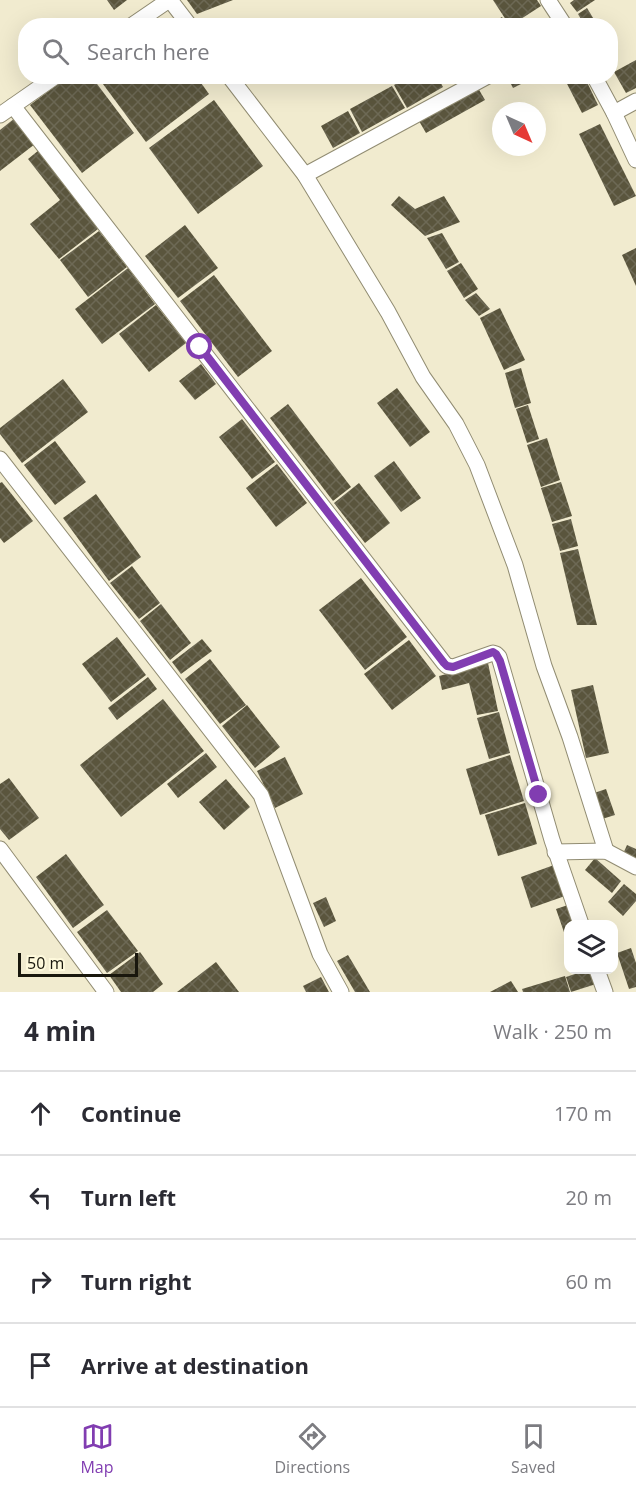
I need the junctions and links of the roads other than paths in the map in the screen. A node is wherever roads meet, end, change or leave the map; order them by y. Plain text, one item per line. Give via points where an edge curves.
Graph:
1 (170, 0) edge
2 (548, 0) edge
3 (143, 18) edge
4 (184, 18) edge
5 (560, 18) edge
6 (45, 84) edge
7 (235, 84) edge
8 (473, 84) edge
9 (598, 84) edge
10 (636, 101) edge
11 (13, 106) junction
12 (614, 113) junction
13 (0, 115) edge
14 (636, 160) edge
15 (304, 175) junction
16 (0, 459) edge
17 (0, 849) edge
18 (599, 851) junction
19 (555, 852) junction
20 (636, 867) edge
21 (580, 920) edge
22 (599, 974) edge
23 (106, 992) edge
24 (341, 992) edge
25 (605, 992) edge

1 - 3 street
1 - 4 street
2 - 5 street
6 - 11 street
7 - 15 street
8 - 15 street
9 - 12 street
10 - 12 street
11 - 13 street
11 - 19 street via 444,663 453,667 493,652 499,657
12 - 14 street
15 - 18 street via 477,465 515,565 544,666 570,737
16 - 24 street via 261,795 320,954
17 - 23 street
18 - 19 street
18 - 20 street
19 - 21 street
22 - 25 street

